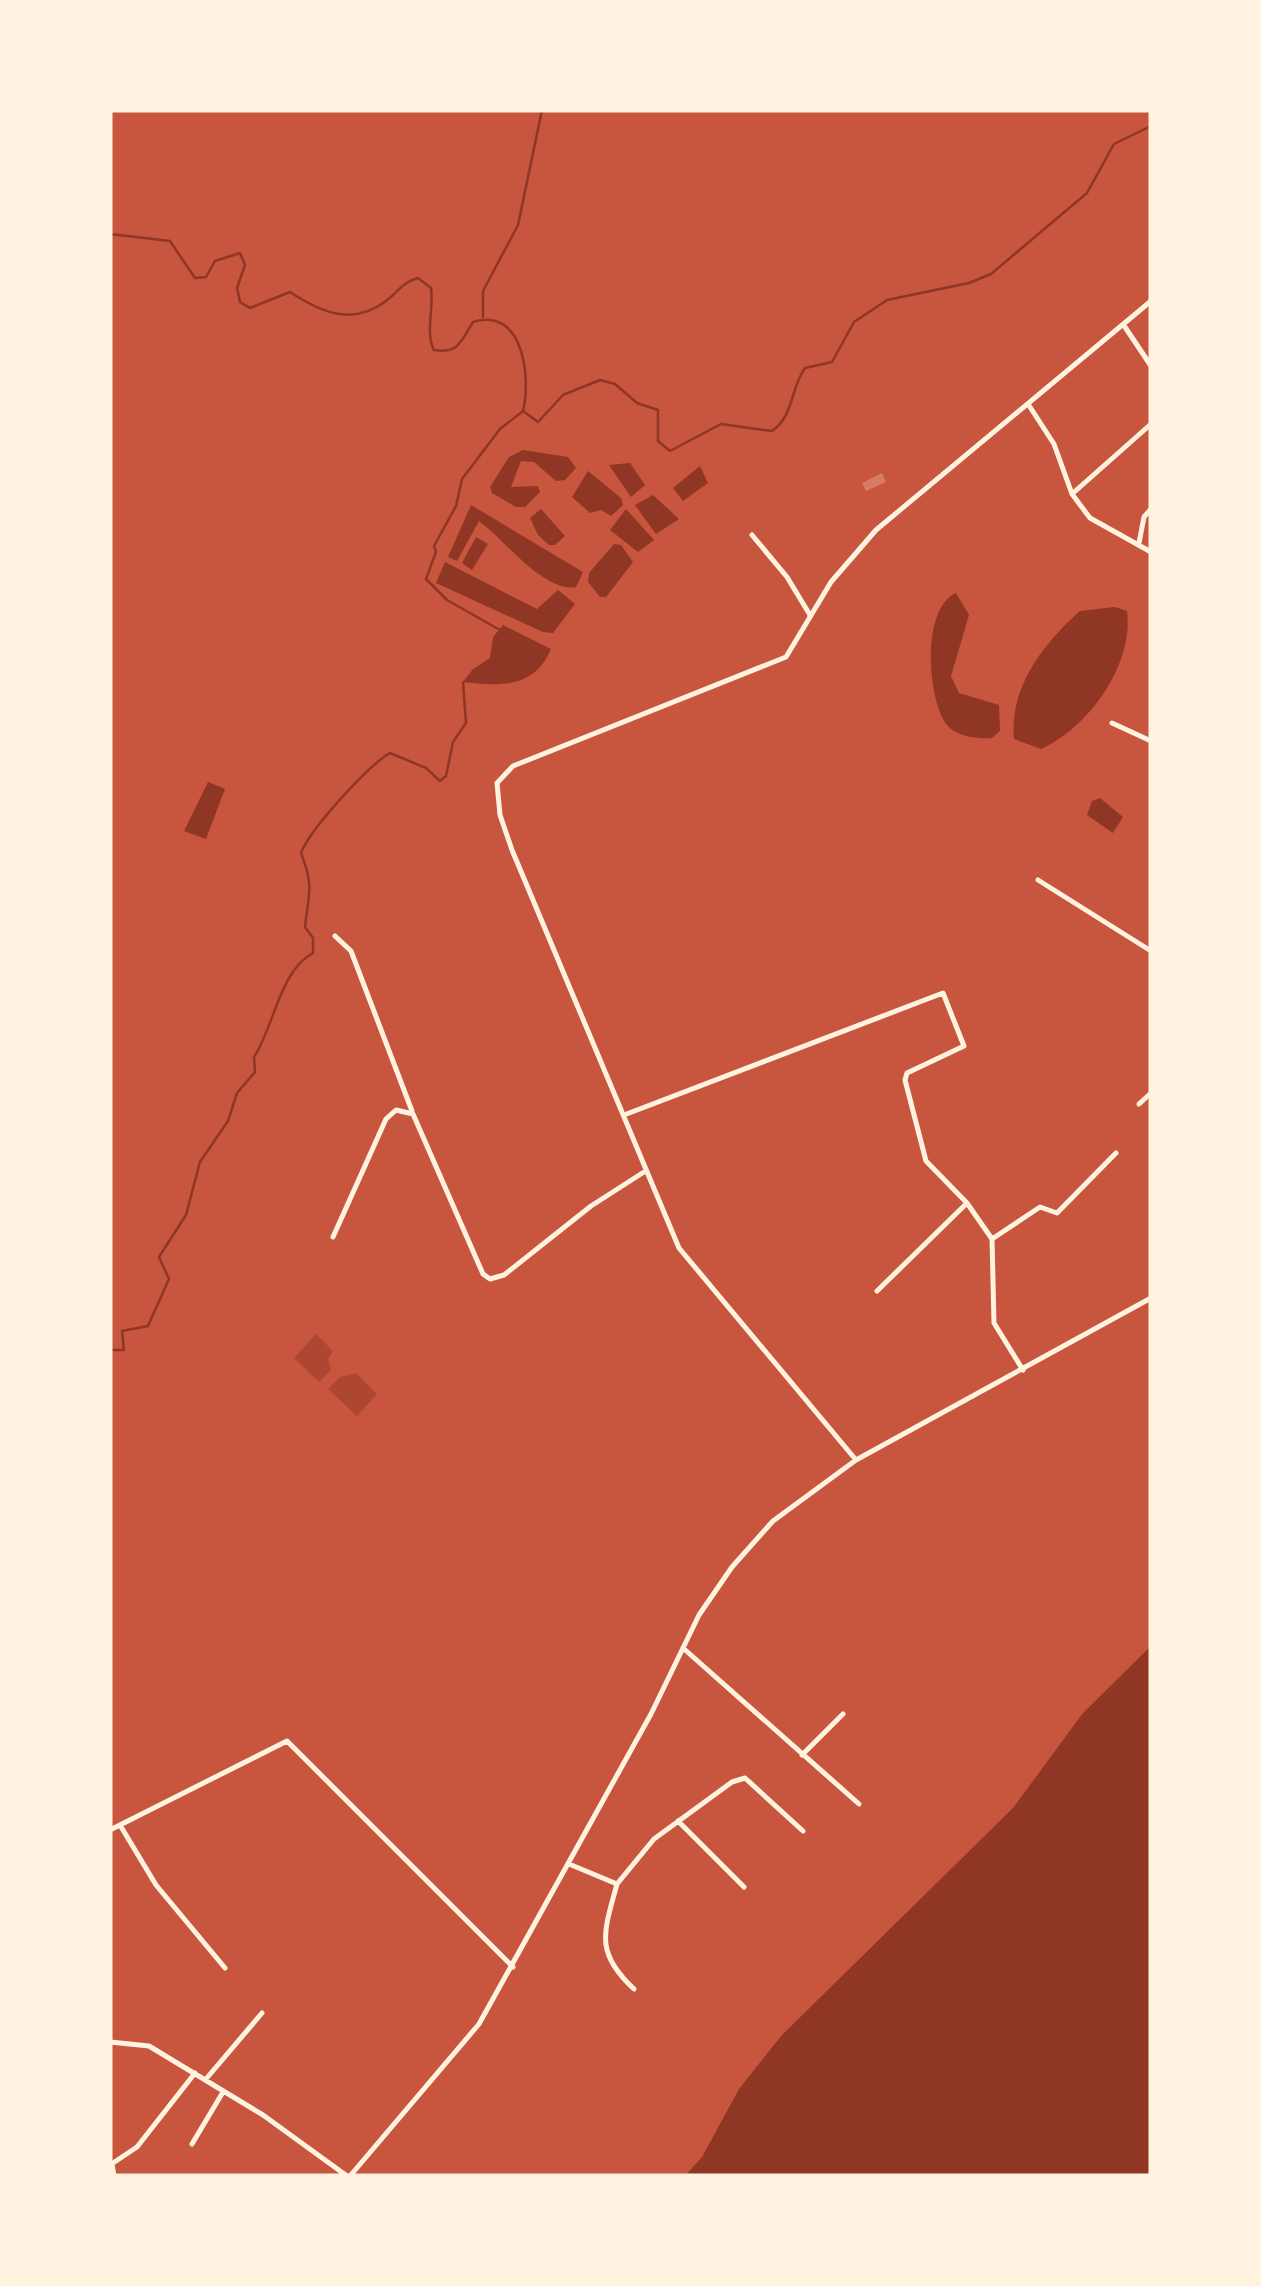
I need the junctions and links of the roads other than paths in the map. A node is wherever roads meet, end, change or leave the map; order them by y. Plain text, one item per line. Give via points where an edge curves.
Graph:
1 (1151, 301) edge
2 (1124, 326) junction
3 (1151, 366) edge
4 (1029, 406) junction
5 (1151, 424) edge
6 (1072, 494) junction
7 (1151, 509) edge
8 (752, 535) dead end
9 (1140, 544) junction
10 (1151, 552) edge
11 (810, 615) junction
12 (1112, 724) dead end
13 (1151, 742) edge
14 (1038, 880) dead end
15 (336, 936) dead end
16 (1151, 951) edge
17 (1151, 1094) edge
18 (1139, 1104) dead end
19 (413, 1114) junction
20 (624, 1115) junction
21 (1116, 1153) dead end
22 (644, 1172) junction
23 (967, 1204) junction
24 (333, 1237) dead end
25 (992, 1239) junction
26 (877, 1291) dead end
27 (1151, 1298) edge
28 (1023, 1370) junction
29 (856, 1460) junction
30 (683, 1648) junction
31 (843, 1714) dead end
32 (802, 1755) junction
33 (859, 1804) dead end
34 (678, 1821) junction
35 (120, 1825) junction
36 (110, 1830) edge
37 (803, 1831) dead end
38 (569, 1864) junction
39 (617, 1884) junction
40 (744, 1886) dead end
41 (513, 1967) junction
42 (225, 1968) dead end
43 (634, 1989) dead end
44 (262, 2013) dead end
45 (110, 2042) edge
46 (195, 2073) junction
47 (206, 2079) junction
48 (224, 2092) junction
49 (192, 2144) dead end
50 (111, 2165) edge
51 (114, 2176) edge
52 (349, 2176) edge

1 - 2 street
2 - 3 street
2 - 4 street
4 - 6 street via 1054,444
4 - 11 street via 876,530
5 - 6 street
6 - 9 street via 1090,518
7 - 9 street
8 - 11 street
9 - 10 street
11 - 20 street via 786,656 513,766 497,783 512,850
12 - 13 street
14 - 16 street
15 - 19 street via 350,950
17 - 18 street
19 - 22 street via 490,1279
19 - 24 street via 396,1110 386,1119
20 - 22 street
20 - 23 street via 943,993 964,1046 904,1080 926,1161
21 - 25 street via 1057,1213 1040,1207
22 - 29 street via 693,1270
23 - 25 street
23 - 26 street
25 - 28 street via 994,1323
27 - 28 street
28 - 29 street
29 - 30 street via 773,1522 732,1566
30 - 32 street
30 - 38 street
31 - 32 street
32 - 33 street
34 - 37 street via 745,1778
34 - 39 street via 632,1861
34 - 40 street
35 - 36 street
35 - 41 street via 286,1741
35 - 42 street via 156,1885
38 - 39 street
38 - 41 street
39 - 43 street via 604,1942 608,1959
41 - 52 street via 479,2024
44 - 47 street
45 - 46 street via 149,2046
46 - 47 street
46 - 50 street via 137,2147
47 - 48 street
48 - 49 street
48 - 52 street
50 - 51 street

